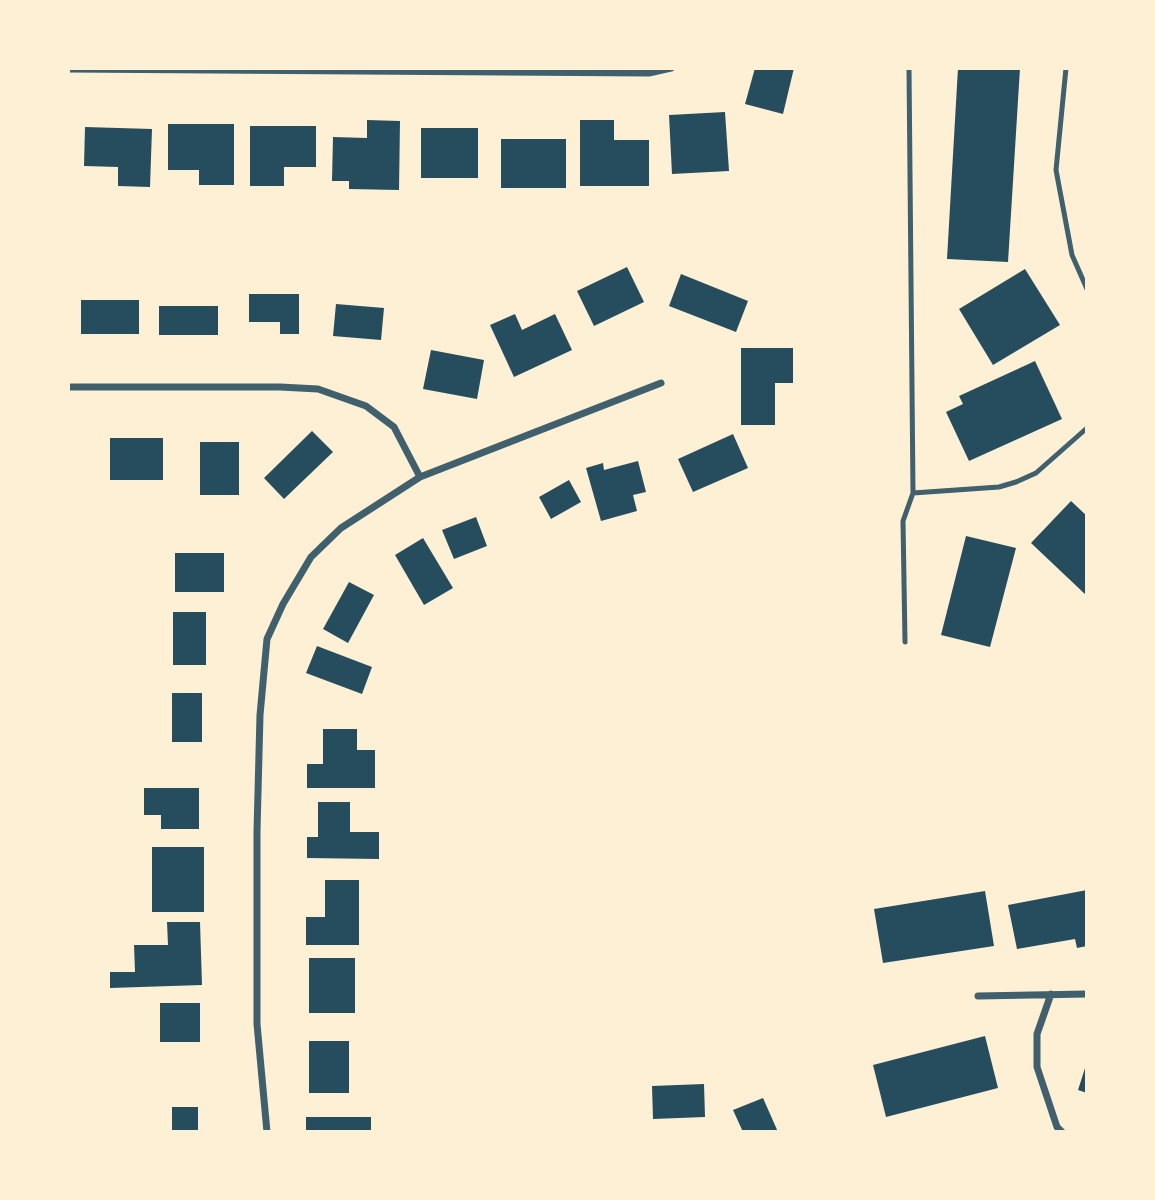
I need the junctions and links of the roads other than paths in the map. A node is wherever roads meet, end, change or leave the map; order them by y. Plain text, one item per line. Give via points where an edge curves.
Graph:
1 (671, 68) edge
2 (909, 68) edge
3 (1066, 68) edge
4 (68, 69) edge
5 (1087, 289) edge
6 (661, 383) dead end
7 (68, 387) edge
8 (1087, 428) edge
9 (420, 477) junction
10 (913, 493) junction
11 (905, 642) dead end
12 (1051, 993) junction
13 (1087, 994) edge
14 (978, 996) dead end
15 (267, 1132) edge
16 (1062, 1132) edge

1 - 4 street via 649,73
2 - 10 lane
3 - 5 lane via 1056,170 1072,254
6 - 9 street
7 - 9 street via 318,389 366,406 394,427
8 - 10 lane via 1036,473 1016,481 999,487
9 - 15 street via 341,528 311,556 267,639 257,831 257,1024
10 - 11 lane via 903,522
12 - 13 street
12 - 14 street
12 - 16 street via 1037,1034 1037,1067

